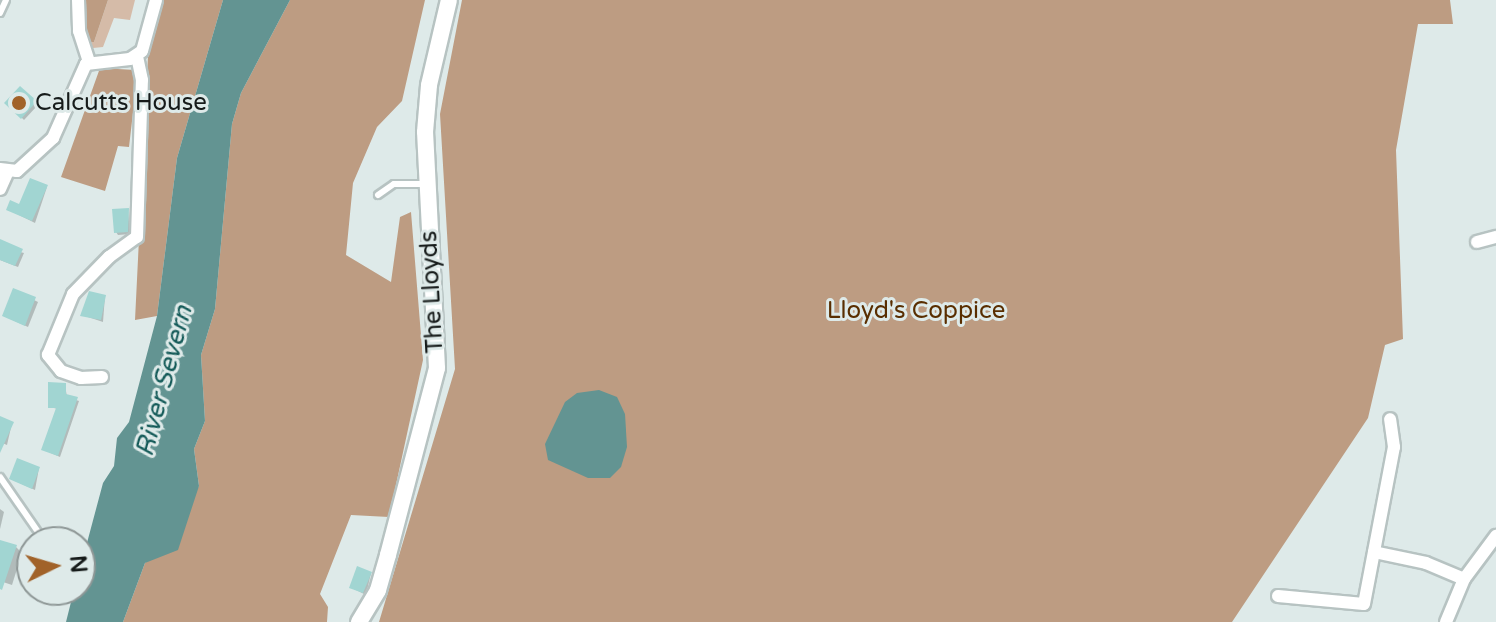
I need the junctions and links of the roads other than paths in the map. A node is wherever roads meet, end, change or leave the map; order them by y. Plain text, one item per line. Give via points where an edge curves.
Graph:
1 (6, 0) edge
2 (78, 0) edge
3 (156, 0) edge
4 (449, 0) edge
5 (0, 13) edge
6 (137, 56) junction
7 (89, 62) junction
8 (4, 170) edge
9 (426, 184) junction
10 (0, 189) edge
11 (378, 195) dead end
12 (1496, 237) edge
13 (1477, 242) dead end
14 (102, 377) dead end
15 (1390, 419) dead end
16 (0, 477) edge
17 (34, 526) edge
18 (1496, 536) edge
19 (1374, 552) junction
20 (1464, 579) junction
21 (1278, 596) dead end
22 (359, 622) edge
23 (1446, 622) edge

1 - 5 lane
2 - 7 street via 79,31
3 - 6 street
4 - 9 street, The Lloyds via 429,85
6 - 7 street
6 - 14 street via 142,80 137,237 73,294 48,355 61,371 81,378
7 - 8 street via 53,138 32,162
8 - 10 street
9 - 11 lane via 394,184
9 - 22 street, The Lloyds via 437,368 381,578
12 - 13 street
15 - 19 street via 1394,447
16 - 17 lane
18 - 20 street
19 - 20 street via 1426,563
19 - 21 street via 1364,604
20 - 23 street

